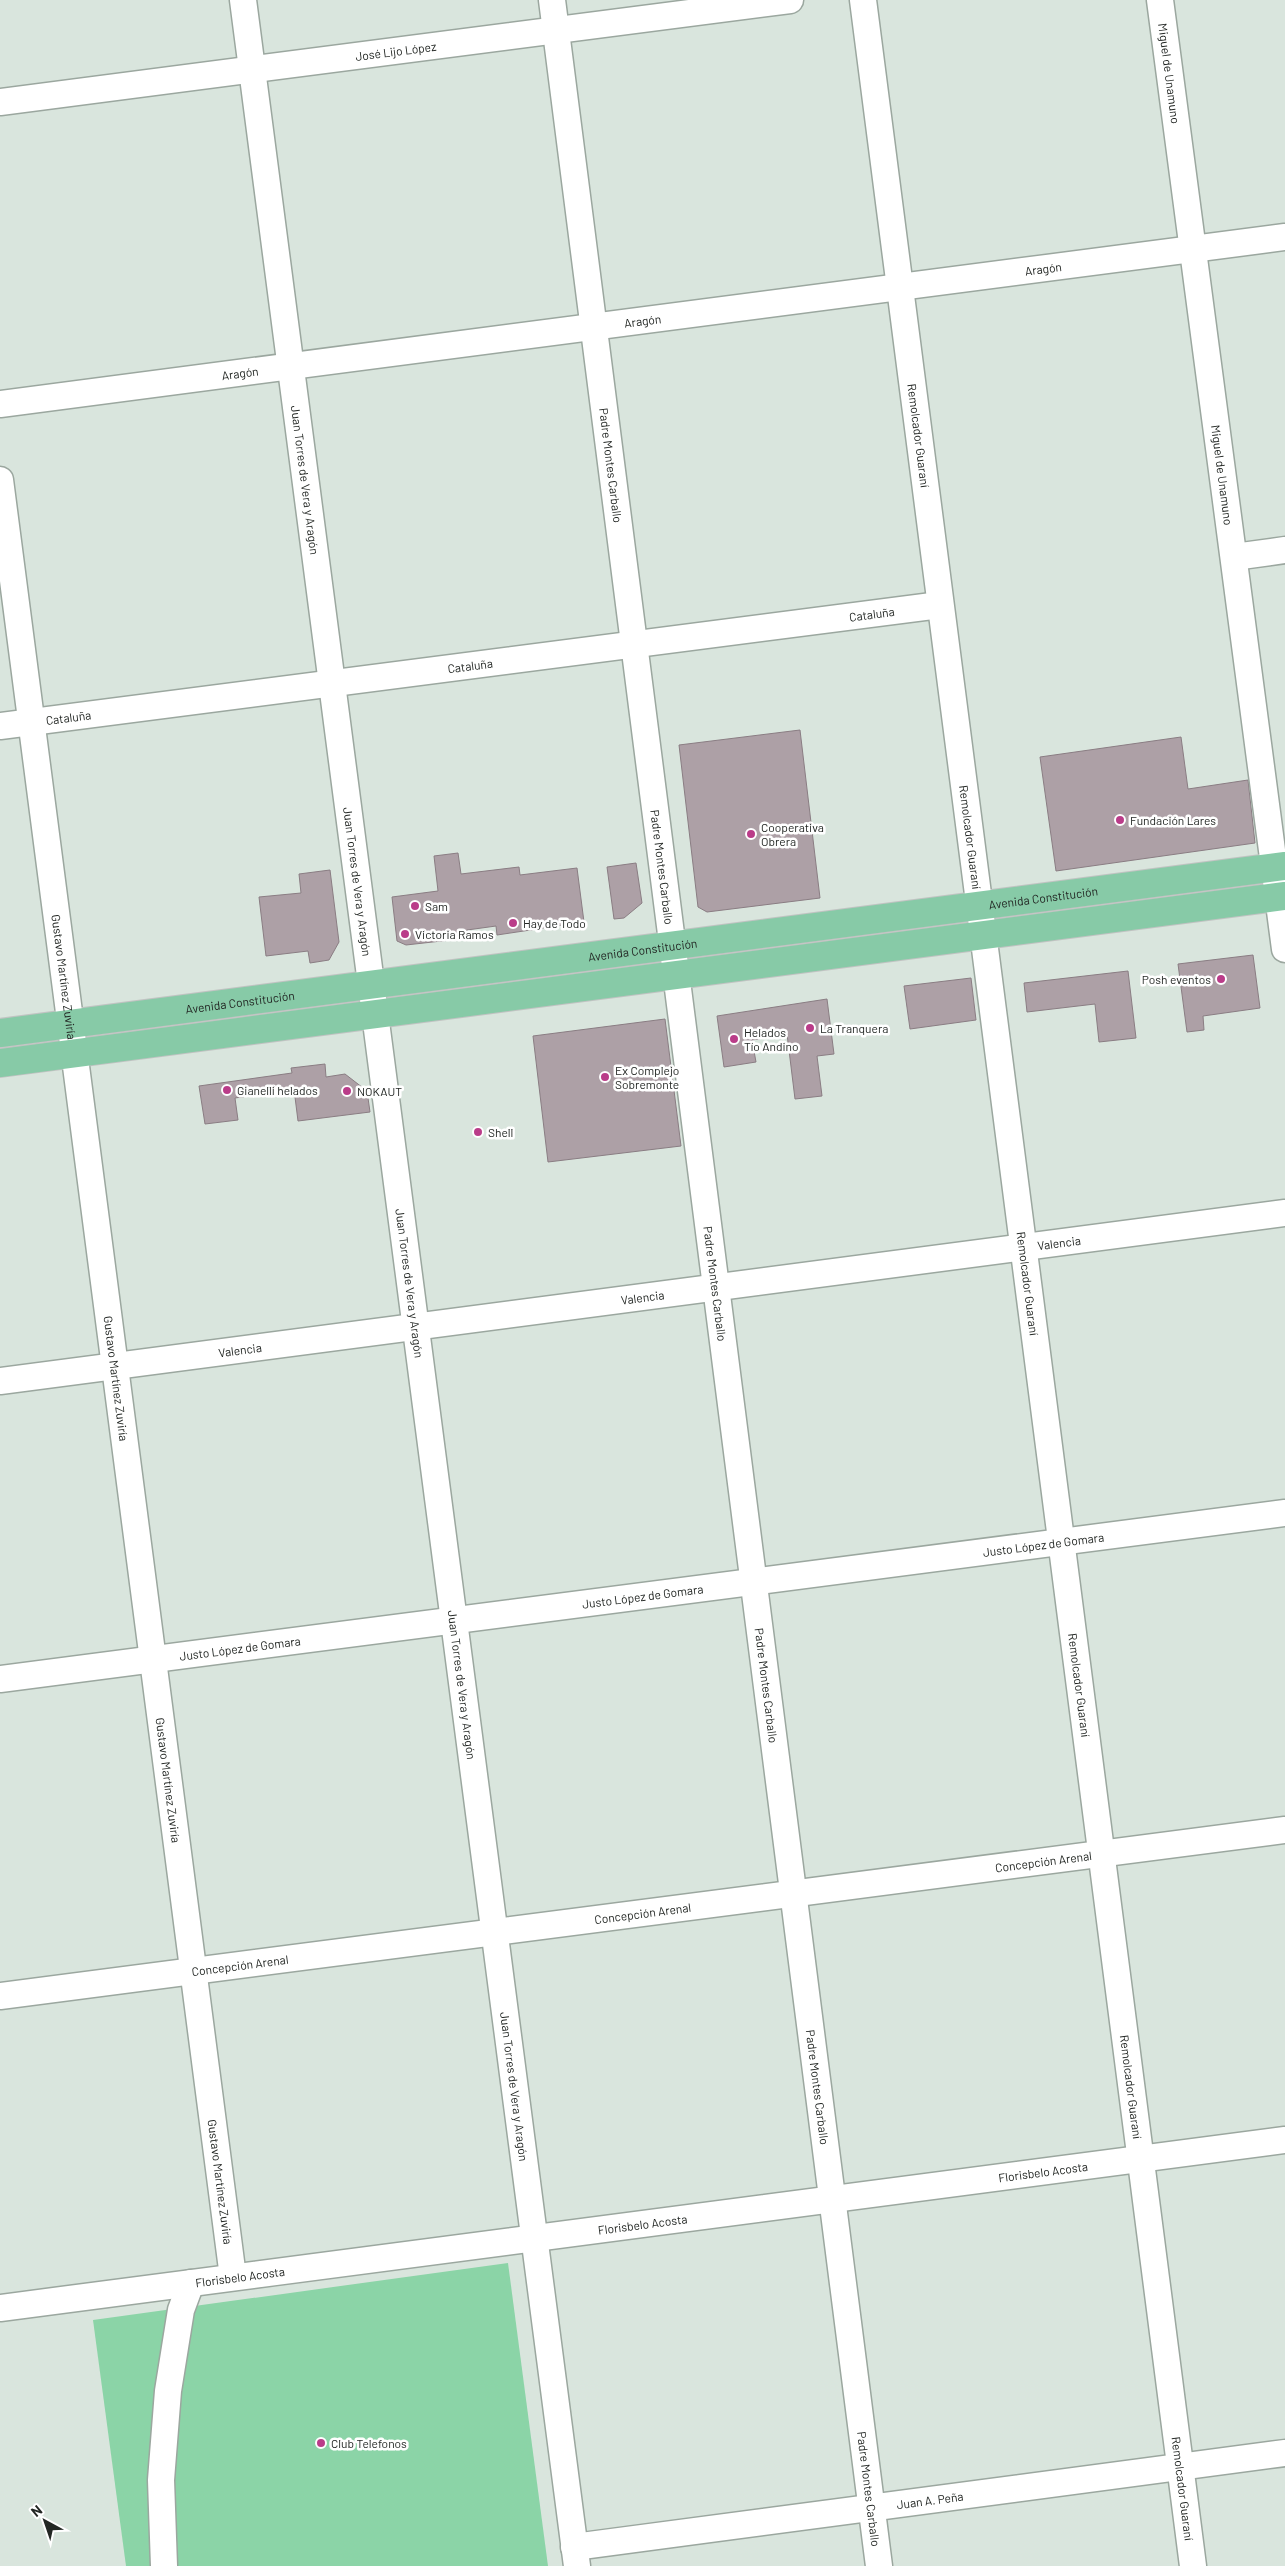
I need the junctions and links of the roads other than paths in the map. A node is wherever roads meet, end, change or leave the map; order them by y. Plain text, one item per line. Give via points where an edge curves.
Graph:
1 (243, 0) edge
2 (552, 0) edge
3 (790, 0) edge
4 (863, 0) edge
5 (1160, 0) edge
6 (556, 30) junction
7 (252, 70) junction
8 (0, 102) edge
9 (1285, 237) edge
10 (1193, 250) junction
11 (900, 288) junction
12 (594, 327) junction
13 (291, 366) junction
14 (0, 404) edge
15 (0, 480) edge
16 (1285, 550) edge
17 (1234, 557) junction
18 (940, 605) junction
19 (634, 644) junction
20 (332, 683) junction
21 (31, 722) junction
22 (0, 726) edge
23 (1280, 866) edge
24 (1282, 896) edge
25 (979, 906) junction
26 (982, 935) junction
27 (673, 945) junction
28 (1285, 949) edge
29 (677, 975) junction
30 (371, 985) junction
31 (375, 1014) junction
32 (70, 1024) junction
33 (0, 1033) edge
34 (74, 1053) junction
35 (0, 1063) edge
36 (1285, 1213) edge
37 (1024, 1247) junction
38 (716, 1287) junction
39 (416, 1326) junction
40 (115, 1366) junction
41 (0, 1380) edge
42 (1285, 1513) edge
43 (1062, 1542) junction
44 (754, 1582) junction
45 (455, 1621) junction
46 (154, 1660) junction
47 (0, 1679) edge
48 (1285, 1830) edge
49 (1102, 1853) junction
50 (794, 1893) junction
51 (495, 1932) junction
52 (194, 1971) junction
53 (0, 1996) edge
54 (1285, 2140) edge
55 (1141, 2159) junction
56 (833, 2199) junction
57 (535, 2238) junction
58 (233, 2277) junction
59 (191, 2283) junction
60 (0, 2308) edge
61 (1285, 2453) edge
62 (1180, 2467) junction
63 (871, 2508) junction
64 (576, 2556) edge
65 (164, 2566) edge
66 (879, 2566) edge
67 (1193, 2566) edge

1 - 7 street, Juan Torres de Vera y Aragón
2 - 6 street, Padre Montes Carballo
3 - 6 street, José Lijo López
4 - 11 street, Remolcador Guaraní
5 - 10 street, Miguel de Unamuno
6 - 7 street, José Lijo López
6 - 12 street, Padre Montes Carballo
7 - 8 street, José Lijo López
7 - 13 street, Juan Torres de Vera y Aragón
9 - 10 street, Aragón
10 - 11 street, Aragón
10 - 17 street, Miguel de Unamuno
11 - 12 street, Aragón
11 - 18 street, Remolcador Guaraní
12 - 13 street, Aragón
12 - 19 street, Padre Montes Carballo
13 - 14 street, Aragón
13 - 20 street, Juan Torres de Vera y Aragón
15 - 21 street, Gustavo Martínez Zuviría
16 - 17 street
17 - 23 street, Miguel de Unamuno
18 - 19 street, Cataluña
18 - 25 street, Remolcador Guaraní
19 - 20 street, Cataluña
19 - 27 street, Padre Montes Carballo
20 - 21 street, Cataluña
20 - 30 street, Juan Torres de Vera y Aragón
21 - 22 street, Cataluña
21 - 32 street, Gustavo Martínez Zuviría
23 - 24 street, Miguel de Unamuno
23 - 25 main road, Avenida Constitución
24 - 26 main road
24 - 28 street, Miguel de Unamuno
25 - 26 street, Remolcador Guaraní
25 - 27 main road, Avenida Constitución
26 - 29 main road
26 - 37 street, Remolcador Guaraní
27 - 29 street, Padre Montes Carballo
27 - 30 main road, Avenida Constitución
29 - 31 main road
29 - 38 street, Padre Montes Carballo
30 - 31 street, Juan Torres de Vera y Aragón
30 - 32 main road, Avenida Constitución
31 - 34 main road
31 - 39 street, Juan Torres de Vera y Aragón
32 - 33 main road, Avenida Constitución
32 - 34 street, Gustavo Martínez Zuviría
34 - 35 main road
34 - 40 street, Gustavo Martínez Zuviría
36 - 37 street, Valencia
37 - 38 street, Valencia
37 - 43 street, Remolcador Guaraní
38 - 39 street, Valencia
38 - 44 street, Padre Montes Carballo
39 - 40 street, Valencia
39 - 45 street, Juan Torres de Vera y Aragón
40 - 41 street, Valencia
40 - 46 street, Gustavo Martínez Zuviría
42 - 43 street, Justo López de Gomara
43 - 44 street, Justo López de Gomara
43 - 49 street, Remolcador Guaraní
44 - 45 street, Justo López de Gomara
44 - 50 street, Padre Montes Carballo
45 - 46 street, Justo López de Gomara
45 - 51 street, Juan Torres de Vera y Aragón
46 - 47 street, Justo López de Gomara
46 - 52 street, Gustavo Martínez Zuviría
48 - 49 street, Concepción Arenal
49 - 50 street, Concepción Arenal
49 - 55 street, Remolcador Guaraní
50 - 51 street, Concepción Arenal
50 - 56 street, Padre Montes Carballo
51 - 52 street, Concepción Arenal
51 - 57 street, Juan Torres de Vera y Aragón
52 - 53 street, Concepción Arenal
52 - 58 street, Gustavo Martínez Zuviría
54 - 55 street, Florisbelo Acosta
55 - 56 street, Florisbelo Acosta
55 - 62 street, Remolcador Guaraní
56 - 57 street, Florisbelo Acosta
56 - 63 street, Padre Montes Carballo
57 - 58 street, Florisbelo Acosta
57 - 64 street, Juan Torres de Vera y Aragón
58 - 59 street, Florisbelo Acosta
59 - 60 street, Florisbelo Acosta
59 - 65 street via 180,2310 168,2391 161,2480
61 - 62 street, Juan A. Peña
62 - 63 street, Juan A. Peña
62 - 67 street, Remolcador Guaraní
63 - 64 street, Juan A. Peña
63 - 66 street, Padre Montes Carballo

